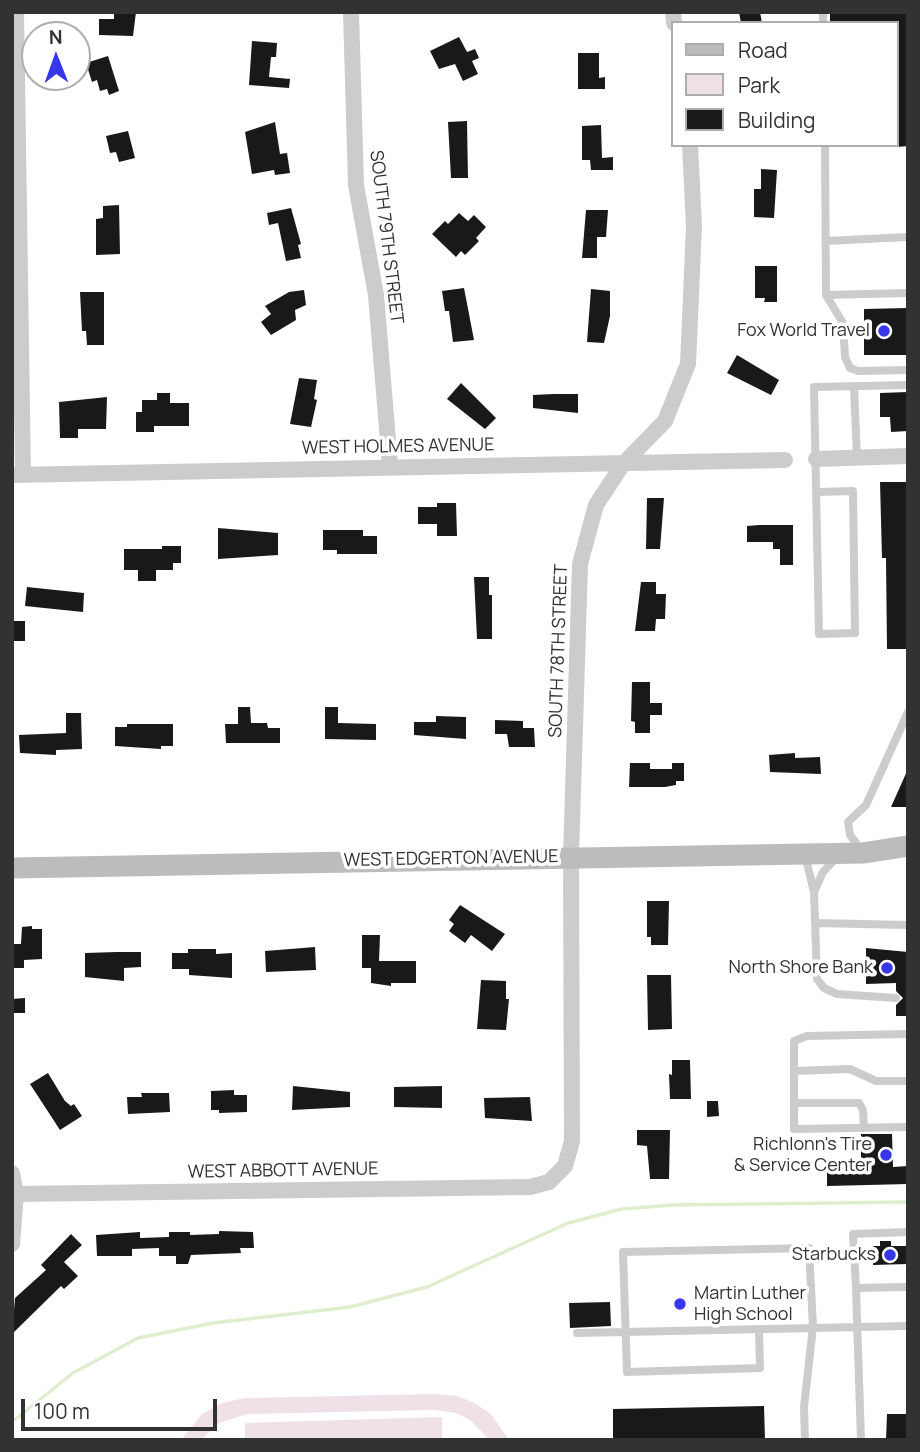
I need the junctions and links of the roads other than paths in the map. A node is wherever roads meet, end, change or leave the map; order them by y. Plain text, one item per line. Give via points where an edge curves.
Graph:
1 (16, 12) edge
2 (351, 12) edge
3 (690, 147) edge
4 (825, 147) edge
5 (908, 237) edge
6 (826, 241) junction
7 (908, 293) edge
8 (826, 295) junction
9 (908, 370) edge
10 (908, 385) edge
11 (854, 387) junction
12 (908, 456) edge
13 (858, 458) junction
14 (816, 459) junction
15 (785, 460) dead end
16 (623, 464) junction
17 (390, 465) junction
18 (17, 475) edge
19 (817, 492) junction
20 (908, 712) edge
21 (901, 850) edge
22 (863, 853) junction
23 (840, 854) junction
24 (805, 855) junction
25 (571, 856) junction
26 (12, 868) edge
27 (814, 892) junction
28 (815, 923) junction
29 (908, 925) edge
30 (896, 998) dead end
31 (908, 1034) edge
32 (794, 1071) junction
33 (908, 1081) edge
34 (795, 1102) junction
35 (908, 1127) edge
36 (864, 1128) junction
37 (12, 1173) edge
38 (549, 1182) joint
39 (16, 1194) junction
40 (908, 1232) edge
41 (12, 1244) edge
42 (908, 1287) edge
43 (856, 1288) junction
44 (857, 1326) junction
45 (908, 1326) edge
46 (813, 1327) junction
47 (758, 1329) junction
48 (626, 1332) junction
49 (577, 1333) dead end
50 (805, 1440) edge
51 (861, 1440) edge

1 - 18 street
2 - 17 street, SOUTH 79TH STREET via 356,185 376,295
3 - 16 street, SOUTH 78TH STREET via 694,226 688,364 665,421
4 - 6 lane
5 - 6 lane
6 - 8 lane
7 - 8 lane
8 - 9 lane via 843,323 850,368 858,372
10 - 11 lane
11 - 13 lane
11 - 14 lane via 814,387
12 - 13 street
13 - 14 street
14 - 19 lane
15 - 16 street, WEST HOLMES AVENUE
16 - 17 street, WEST HOLMES AVENUE
16 - 25 street, SOUTH 78TH STREET via 596,505 580,564
17 - 18 street, WEST HOLMES AVENUE
19 - 19 lane via 819,634 855,633 853,491
20 - 22 lane via 866,805 848,822 850,835
21 - 22 street, WEST EDGERTON AVENUE
22 - 23 street, WEST EDGERTON AVENUE
23 - 24 street, WEST EDGERTON AVENUE
23 - 27 lane via 823,872
24 - 25 street, WEST EDGERTON AVENUE
24 - 27 lane
25 - 26 street, WEST EDGERTON AVENUE
25 - 38 street, SOUTH 78TH STREET via 572,1142 565,1166
27 - 28 lane
28 - 29 lane
28 - 30 lane via 814,961 824,988 837,994
31 - 32 lane via 802,1037 794,1041
32 - 33 lane via 850,1069 876,1081
32 - 34 lane
34 - 36 lane via 859,1103
34 - 36 lane via 794,1129
35 - 36 lane
37 - 39 street
38 - 39 street, WEST ABBOTT AVENUE via 530,1187
39 - 41 street
40 - 43 lane via 853,1234
42 - 43 lane
43 - 44 lane
44 - 45 lane
44 - 46 lane
44 - 51 lane
46 - 47 lane
46 - 48 lane via 809,1248 623,1252
46 - 50 lane
47 - 48 lane
47 - 48 lane via 760,1368 627,1372
48 - 49 lane

